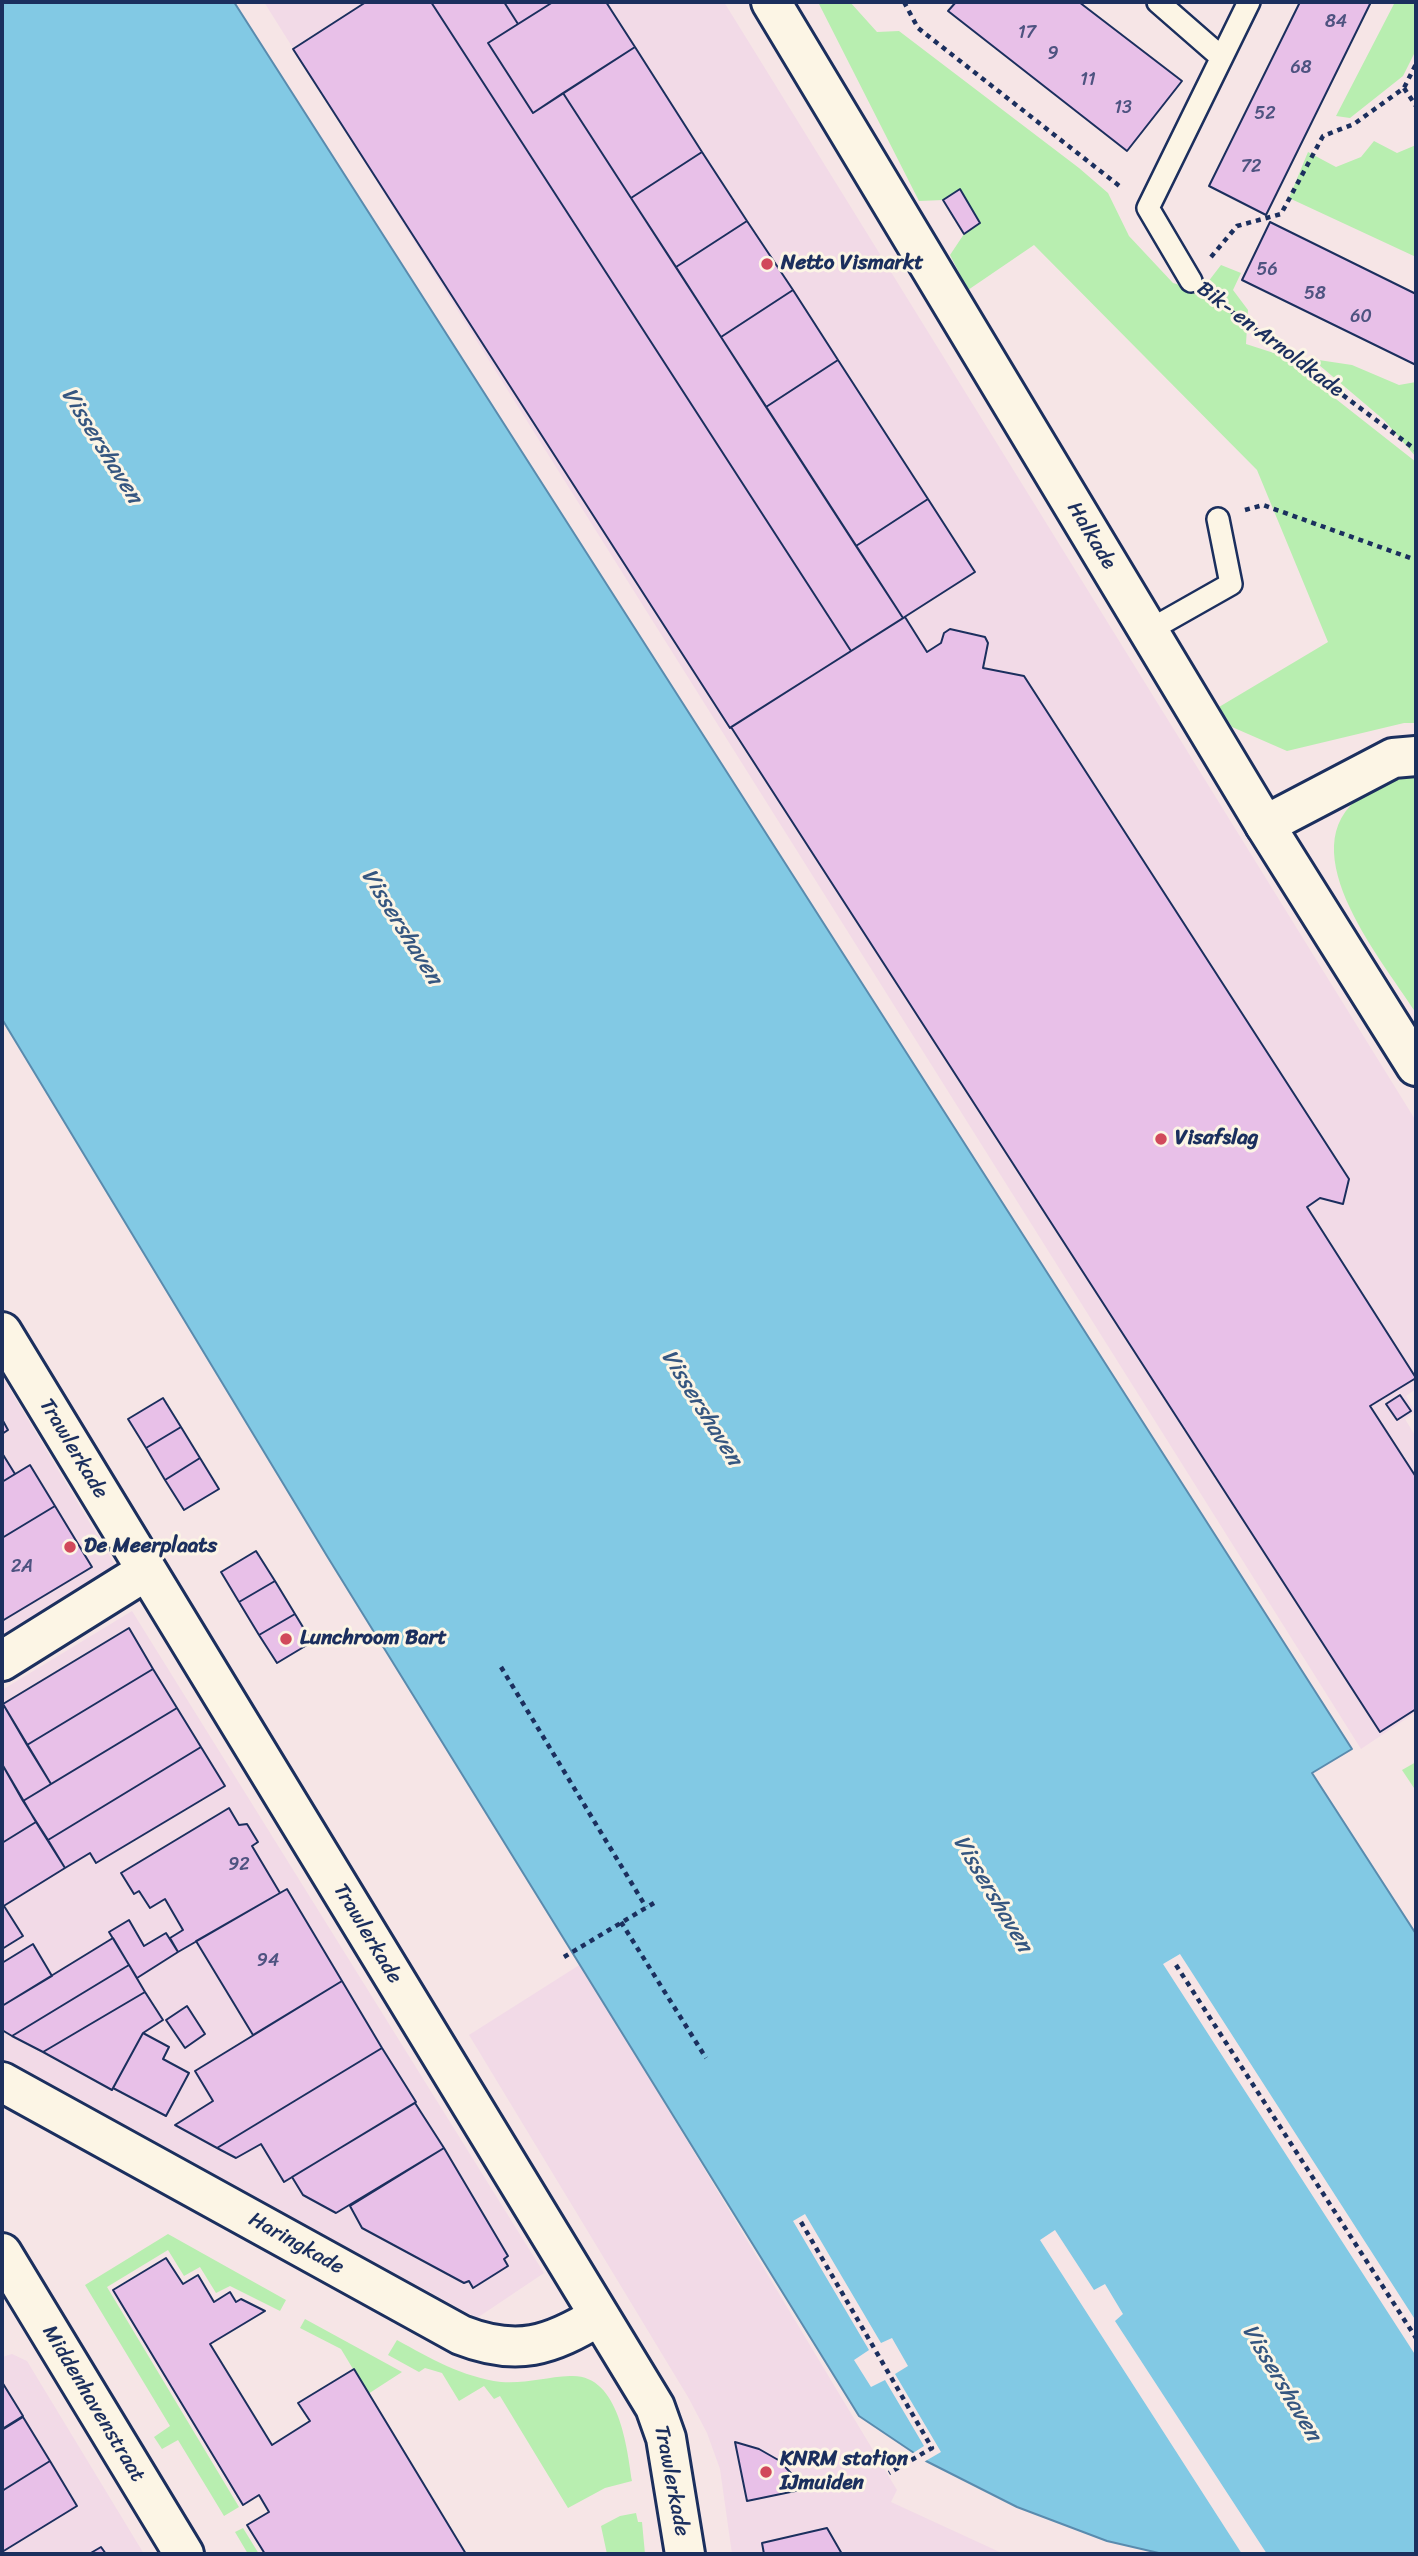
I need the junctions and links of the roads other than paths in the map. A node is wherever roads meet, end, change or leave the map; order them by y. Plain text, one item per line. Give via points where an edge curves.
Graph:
1 (771, 2) edge
2 (1158, 2) edge
3 (1249, 2) edge
4 (1221, 57) junction
5 (1191, 281) road end
6 (1218, 519) road end
7 (1148, 631) junction
8 (1405, 757) edge
9 (1265, 825) junction
10 (1416, 1066) edge
11 (2, 1332) edge
12 (146, 1571) junction
13 (2, 1661) edge
14 (2, 2082) edge
15 (2, 2253) edge
16 (16, 2308) edge
17 (599, 2316) junction
18 (184, 2554) edge
19 (685, 2554) edge

1 - 7 street, Halkade
2 - 4 lane
3 - 4 lane
4 - 5 lane, Bik- en Arnoldkade via 1148,208
6 - 7 lane via 1231,584
7 - 9 street, Halkade
8 - 9 street
9 - 10 street, Halkade
11 - 12 street, Trawlerkade
12 - 13 street
12 - 17 street, Trawlerkade
14 - 17 street, Haringkade via 482,2343 505,2347 546,2344
15 - 16 street, Middenhavenstraat
16 - 18 street, Middenhavenstraat
17 - 19 street, Trawlerkade via 662,2421

